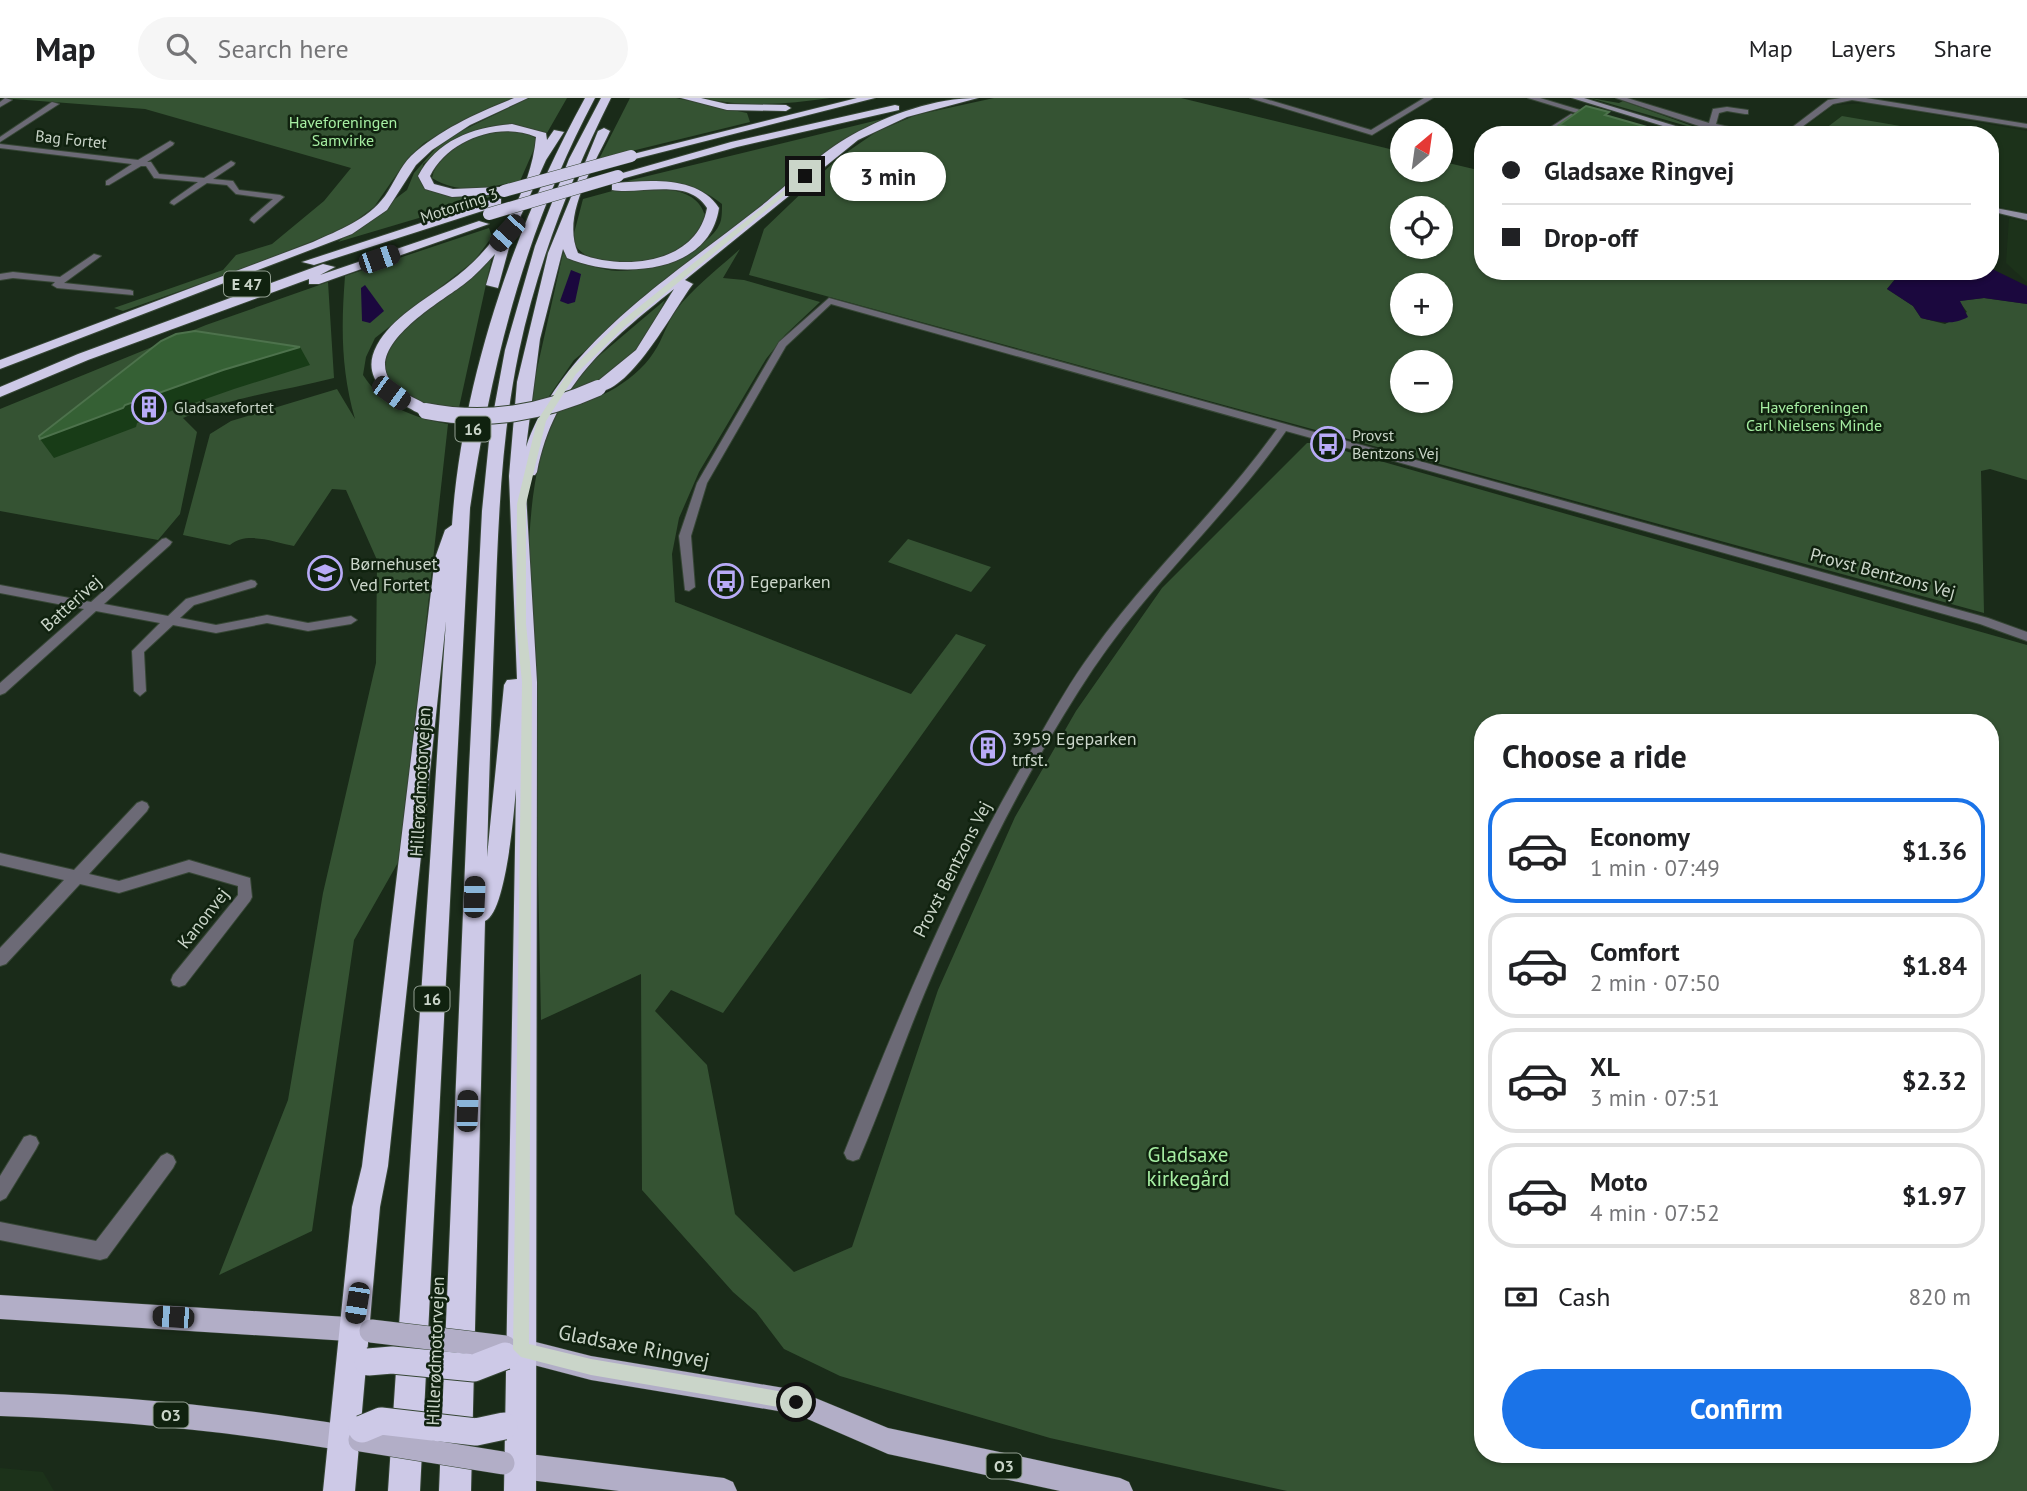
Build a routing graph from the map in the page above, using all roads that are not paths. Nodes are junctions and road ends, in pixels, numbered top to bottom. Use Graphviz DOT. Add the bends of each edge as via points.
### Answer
graph roads {
  1 [pos="523,98"];
  2 [pos="577,98"];
  3 [pos="590,98"];
  4 [pos="606,98"];
  5 [pos="620,98"];
  6 [pos="685,98"];
  7 [pos="853,98"];
  8 [pos="870,98"];
  9 [pos="900,98"];
  10 [pos="942,98"];
  11 [pos="973,98"];
  12 [pos="1254,98"];
  13 [pos="1429,98"];
  14 [pos="1532,98"];
  15 [pos="1576,98"];
  16 [pos="1620,98"];
  17 [pos="8,100"];
  18 [pos="55,104"];
  19 [pos="0,105"];
  20 [pos="1580,111"];
  21 [pos="1745,112"];
  22 [pos="1607,119"];
  23 [pos="1556,126"];
  24 [pos="1671,126"];
  25 [pos="1712,126"];
  26 [pos="1798,126"];
  27 [pos="2027,126"];
  28 [pos="0,140"];
  29 [pos="170,143"];
  30 [pos="0,146"];
  31 [pos="540,160"];
  32 [pos="139,163"];
  33 [pos="231,163"];
  34 [pos="625,165"];
  35 [pos="205,181"];
  36 [pos="110,183"];
  37 [pos="174,203"];
  38 [pos="771,205"];
  39 [pos="493,208"];
  40 [pos="1999,211"];
  41 [pos="568,217"];
  42 [pos="2027,217"];
  43 [pos="254,220"];
  44 [pos="419,225"];
  45 [pos="507,233"];
  46 [pos="97,256"];
  47 [pos="0,277"];
  48 [pos="62,280"];
  49 [pos="130,293"];
  50 [pos="192,293"];
  51 [pos="490,350"];
  52 [pos="0,365"];
  53 [pos="0,376"];
  54 [pos="0,392"];
  55 [pos="1283,428"];
  56 [pos="521,504"];
  57 [pos="462,508"];
  58 [pos="166,542"];
  59 [pos="251,584"];
  60 [pos="690,587"];
  61 [pos="0,589"];
  62 [pos="93,607"];
  63 [pos="351,620"];
  64 [pos="169,621"];
  65 [pos="521,624"];
  66 [pos="2027,637"];
  67 [pos="0,690"];
  68 [pos="140,691"];
  69 [pos="142,807"];
  70 [pos="0,859"];
  71 [pos="76,877"];
  72 [pos="473,948"];
  73 [pos="0,959"];
  74 [pos="179,980"];
  75 [pos="30,1143"];
  76 [pos="853,1153"];
  77 [pos="167,1162"];
  78 [pos="0,1192"];
  79 [pos="0,1231"];
  80 [pos="0,1307"];
  81 [pos="362,1330"];
  82 [pos="511,1351"];
  83 [pos="359,1367"];
  84 [pos="0,1404"];
  85 [pos="512,1420"];
  86 [pos="355,1436"];
  87 [pos="514,1474"];
  88 [pos="339,1491"];
  89 [pos="404,1491"];
  90 [pos="455,1491"];
  91 [pos="724,1491"];
  92 [pos="1120,1491"];
  1 -- 50 [label="highway" via="442,136 413,160 388,200 354,229"];
  2 -- 31 [label="highway"];
  3 -- 51 [label="highway, Hillerødmotorvejen / 16" via="532,215"];
  4 -- 72 [label="highway, Hillerødmotorvejen / 16" via="575,159 541,246 512,350 498,431 489,511"];
  5 -- 41 [label="highway"];
  6 -- 7 [label="highway" via="727,107 774,109"];
  8 -- 34 [label="highway"];
  9 -- 34 [label="highway, Motorring 3 / E 47"];
  10 -- 34 [label="highway, Motorring 3 / E 47"];
  11 -- 38 [label="highway" via="903,115 853,138"];
  12 -- 13 [label="street" via="1372,133"];
  14 -- 20 [label="street"];
  15 -- 24 [label="street"];
  16 -- 25 [label="street"];
  17 -- 19 [label="street"];
  18 -- 28 [label="street"];
  20 -- 22 [label="street"];
  20 -- 23 [label="street"];
  21 -- 25 [label="street" via="1716,111"];
  26 -- 27 [label="street" via="1831,102 1852,98"];
  29 -- 32 [label="street"];
  30 -- 32 [label="street, Bag Fortet"];
  31 -- 39 [label="highway" via="542,135 525,128 500,128 461,140 437,158 424,176 429,186"];
  31 -- 45 [label="highway"];
  32 -- 35 [label="street, Bag Fortet" via="148,164 157,176"];
  32 -- 36 [label="street"];
  33 -- 35 [label="street"];
  34 -- 39 [label="highway, Motorring 3 / E 47, bridge"];
  34 -- 39 [label="highway, bridge"];
  35 -- 37 [label="street"];
  35 -- 43 [label="street, Bag Fortet" via="230,183 236,192 280,197"];
  38 -- 45 [label="highway, bridge" via="685,285 642,351 598,388 552,406 506,416 456,417 404,402 381,380 377,359 382,346 400,324 476,267"];
  38 -- 56 [label="highway" via="621,325 573,372 542,421"];
  39 -- 41 [label="highway" via="647,184 691,191 714,213 699,237 680,252 659,261 618,267 572,255 567,243"];
  39 -- 44 [label="highway, Motorring 3 / E 47"];
  39 -- 54 [label="highway" via="83,357"];
  40 -- 42 [label="street"];
  41 -- 56 [label="highway" via="544,288 525,375 516,472"];
  44 -- 50 [label="highway"];
  44 -- 53 [label="highway, Motorring 3 / E 47"];
  45 -- 51 [label="highway" via="492,289"];
  46 -- 48 [label="street"];
  47 -- 48 [label="street"];
  48 -- 49 [label="street" via="57,285"];
  50 -- 52 [label="highway"];
  51 -- 57 [label="highway, Hillerødmotorvejen / 16"];
  55 -- 60 [label="street, Provst Bentzons Vej" via="829,301 782,344 702,483 685,536"];
  55 -- 66 [label="street, Provst Bentzons Vej" via="1971,617"];
  55 -- 76 [label="street, Provst Bentzons Vej" via="1253,472 1103,645 1037,751 976,858 930,956"];
  56 -- 65 [label="highway"];
  57 -- 81 [label="highway" via="444,558 375,1166 366,1207"];
  57 -- 89 [label="highway, Hillerødmotorvejen / 16"];
  58 -- 62 [label="street, Batterivej"];
  59 -- 64 [label="street" via="190,602"];
  61 -- 62 [label="street"];
  62 -- 64 [label="street"];
  62 -- 67 [label="street, Batterivej"];
  63 -- 64 [label="street" via="308,627 267,619 216,629"];
  64 -- 68 [label="street" via="138,652"];
  65 -- 72 [label="highway" via="500,850"];
  65 -- 82 [label="highway" via="527,682"];
  69 -- 71 [label="street"];
  70 -- 71 [label="street, Kanonvej"];
  71 -- 73 [label="street"];
  71 -- 74 [label="street, Kanonvej" via="119,887 189,866 245,882 245,897"];
  72 -- 90 [label="highway, Hillerødmotorvejen / 16"];
  75 -- 78 [label="street"];
  77 -- 79 [label="street" via="100,1251"];
  80 -- 81 [label="main road, Gladsaxe Ringvej / O3"];
  81 -- 82 [label="main road, Gladsaxe Ringvej / O3, bridge"];
  81 -- 83 [label="highway"];
  82 -- 83 [label="highway, bridge" via="474,1368 392,1360"];
  82 -- 85 [label="highway"];
  82 -- 92 [label="main road, Gladsaxe Ringvej / O3" via="796,1402 888,1441"];
  83 -- 86 [label="highway"];
  84 -- 86 [label="main road, O3" via="95,1407"];
  85 -- 86 [label="highway, bridge" via="476,1432 381,1420"];
  85 -- 87 [label="highway"];
  86 -- 87 [label="main road, O3, bridge"];
  86 -- 88 [label="highway"];
  87 -- 91 [label="main road, O3"];
}
